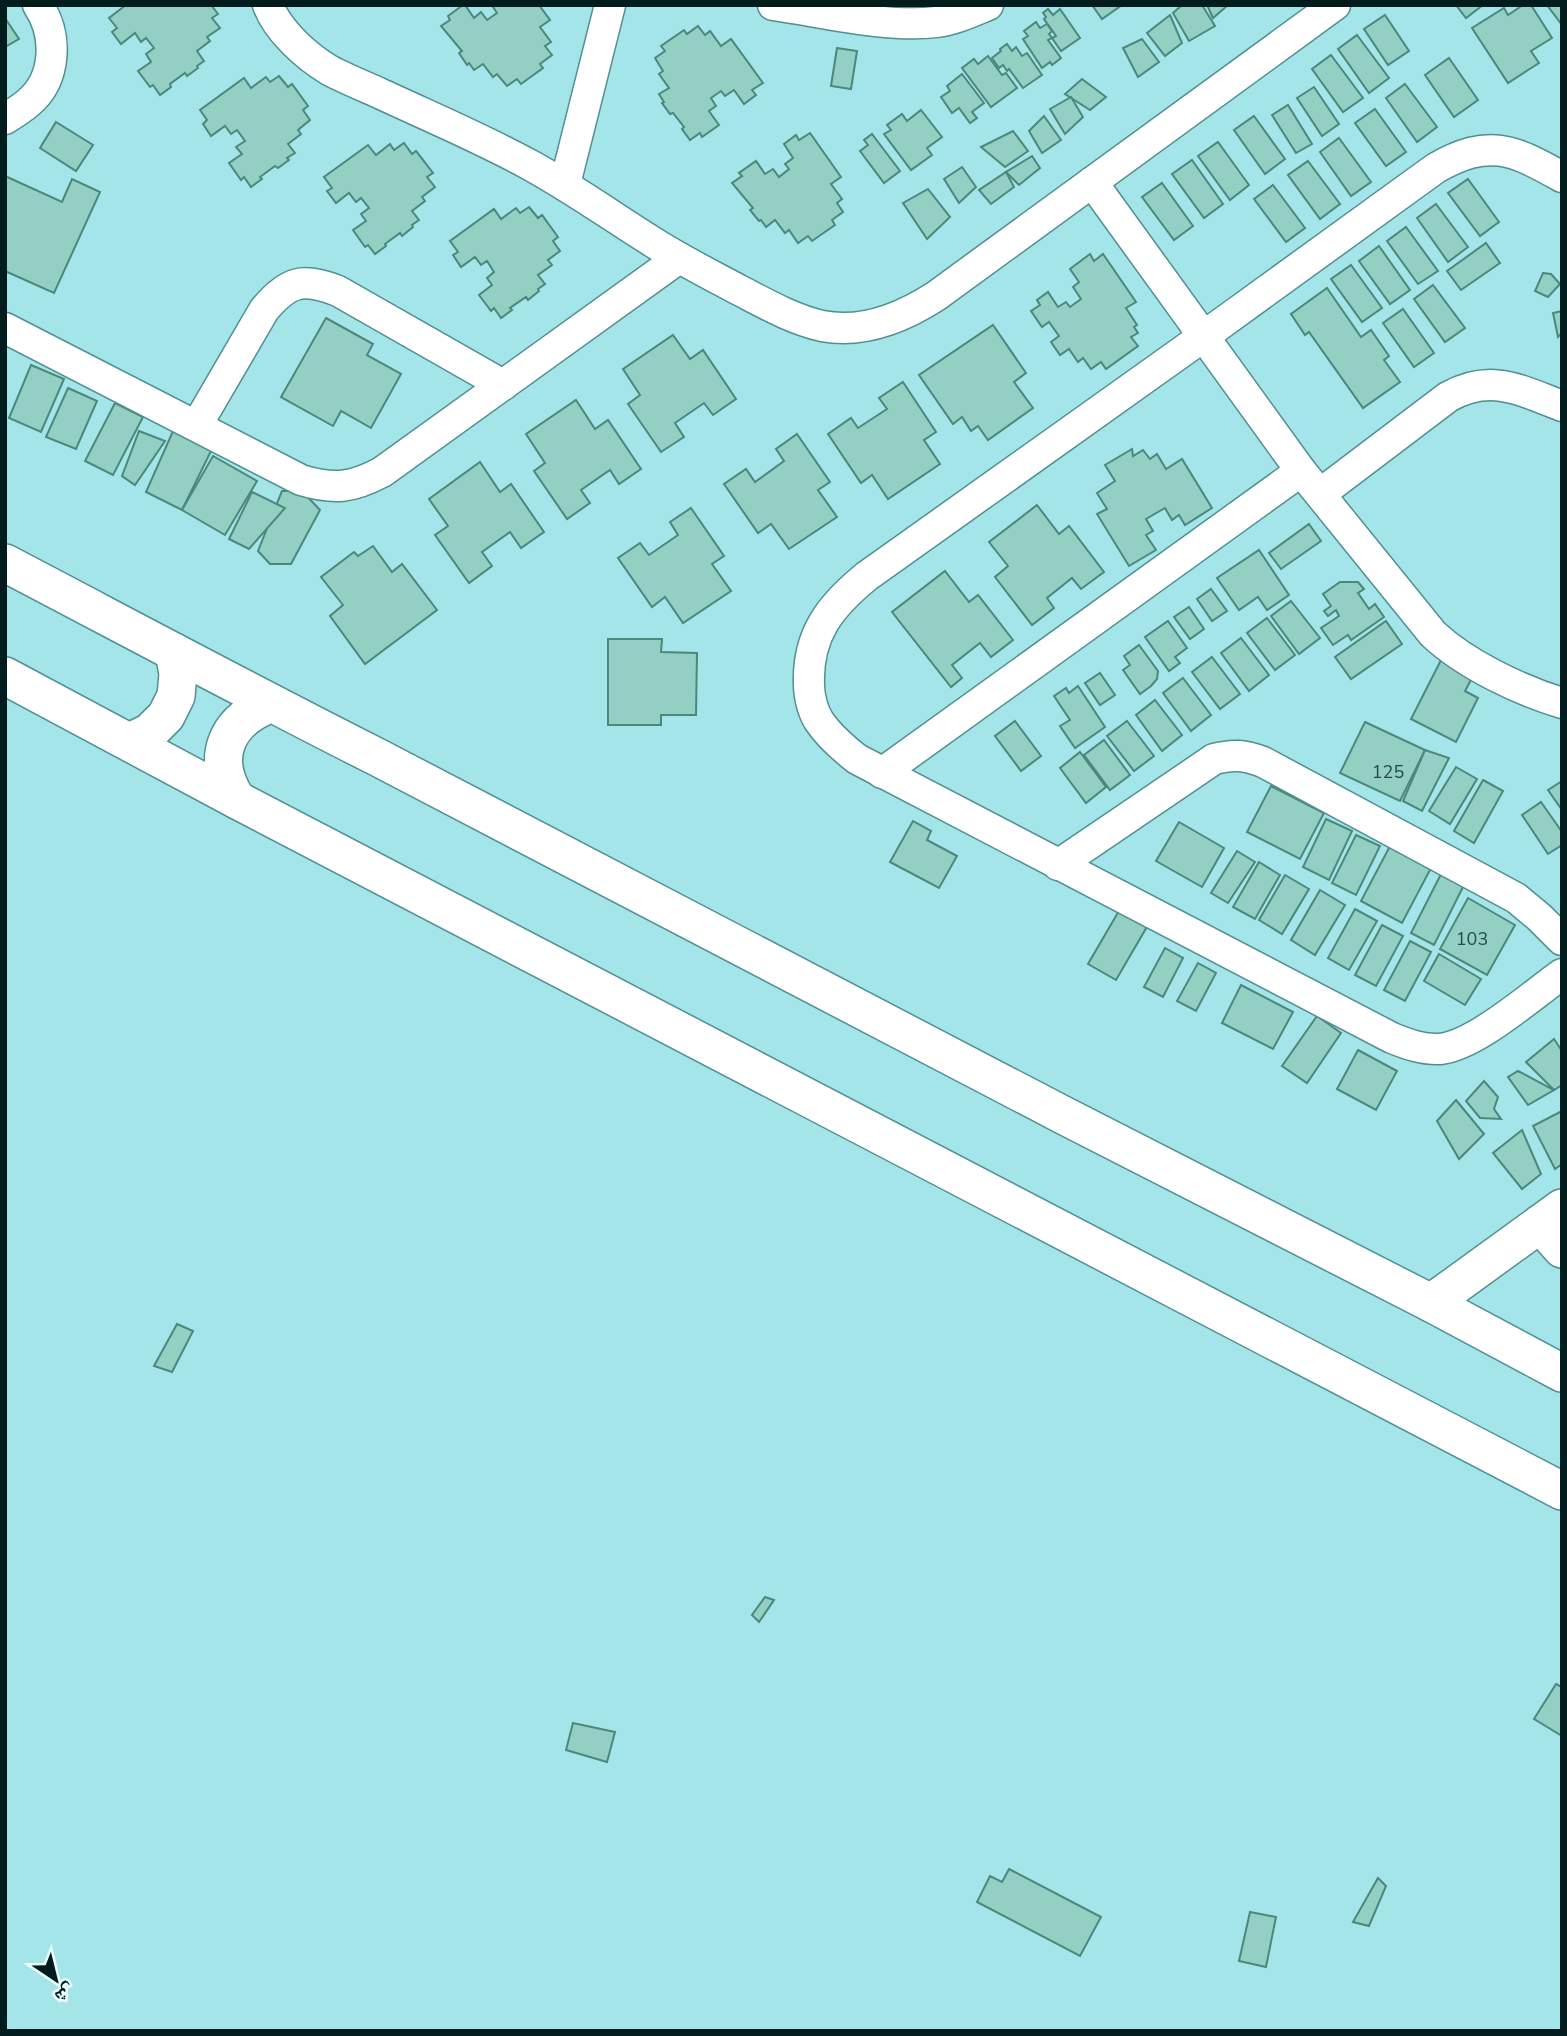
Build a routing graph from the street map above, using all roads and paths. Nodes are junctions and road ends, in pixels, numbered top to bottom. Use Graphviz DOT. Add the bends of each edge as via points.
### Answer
graph roads {
  1 [pos="38,5"];
  2 [pos="268,5"];
  3 [pos="610,5"];
  4 [pos="773,5"];
  5 [pos="988,5"];
  6 [pos="1335,5"];
  7 [pos="5,119"];
  8 [pos="1562,177"];
  9 [pos="1092,182"];
  10 [pos="565,184"];
  11 [pos="679,258"];
  12 [pos="5,328"];
  13 [pos="1203,336"];
  14 [pos="503,385"];
  15 [pos="1562,406"];
  16 [pos="197,425"];
  17 [pos="1301,471"];
  18 [pos="1320,494"];
  19 [pos="5,563"];
  20 [pos="174,652"];
  21 [pos="5,676"];
  22 [pos="270,704"];
  23 [pos="1562,704"];
  24 [pos="130,742"];
  25 [pos="882,773"];
  26 [pos="237,800"];
  27 [pos="1058,865"];
  28 [pos="1562,940"];
  29 [pos="1562,974"];
  30 [pos="1555,1227"];
  31 [pos="1431,1303"];
  32 [pos="1562,1373"];
  33 [pos="1562,1491"];
  1 -- 7 [label="street" via="52,37 51,61 44,83 30,102"];
  2 -- 10 [label="street" via="298,45 328,69"];
  3 -- 10 [label="street"];
  4 -- 5 [label="street" via="911,24 938,22"];
  6 -- 9 [label="street"];
  8 -- 13 [label="street" via="1508,151 1458,156"];
  9 -- 11 [label="street" via="936,296 883,323 825,326 796,319"];
  9 -- 13 [label="street"];
  10 -- 11 [label="street"];
  11 -- 14 [label="street"];
  12 -- 16 [label="street"];
  13 -- 17 [label="street"];
  13 -- 25 [label="street" via="867,576 827,615 814,640 808,667 809,694 817,719 857,760"];
  14 -- 16 [label="street" via="382,472 342,487 301,480"];
  14 -- 16 [label="street" via="338,291 318,283 297,284 278,294 264,310"];
  15 -- 18 [label="street" via="1503,384 1463,389"];
  17 -- 18 [label="street"];
  17 -- 25 [label="street"];
  18 -- 23 [label="street" via="1439,640 1481,668"];
  19 -- 20 [label="street"];
  20 -- 22 [label="street"];
  20 -- 24 [label="street" via="176,696 166,716 150,732"];
  21 -- 24 [label="street"];
  22 -- 26 [label="street" via="243,717 226,743 224,773"];
  22 -- 31 [label="street"];
  24 -- 26 [label="street"];
  25 -- 27 [label="street"];
  26 -- 33 [label="street"];
  27 -- 28 [label="street" via="1214,759 1230,754 1247,756 1516,898"];
  27 -- 29 [label="street" via="1415,1047 1439,1049 1461,1044"];
  30 -- 31 [label="street"];
  31 -- 32 [label="street"];
}
